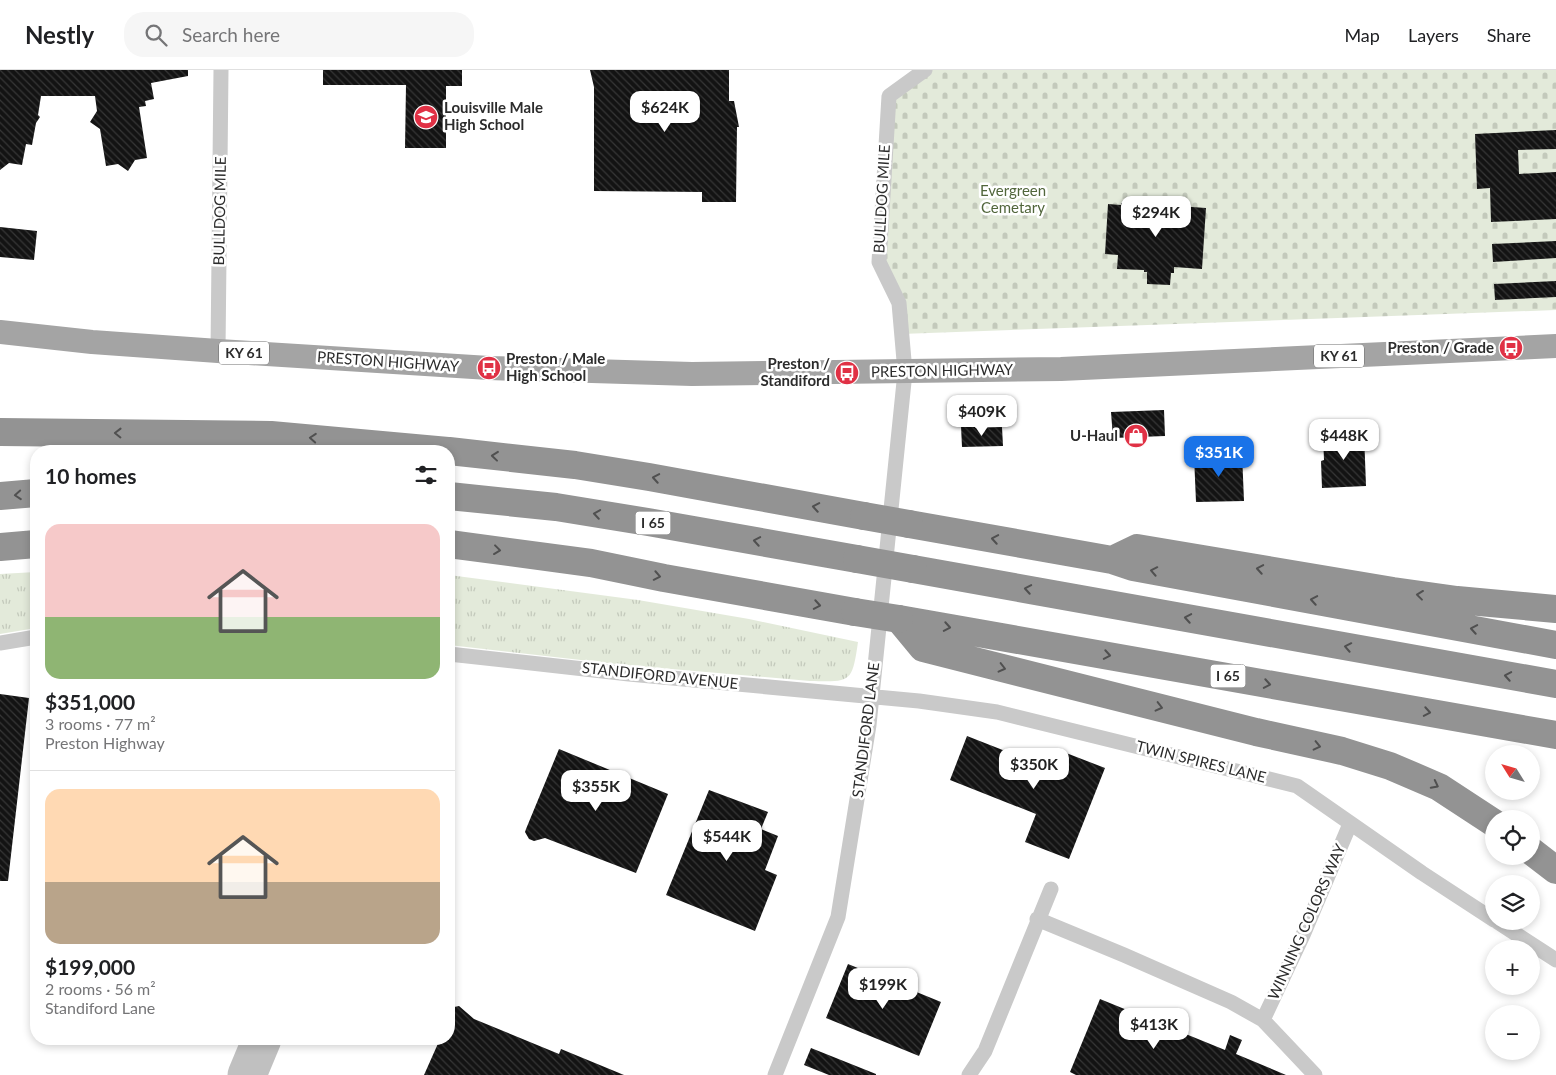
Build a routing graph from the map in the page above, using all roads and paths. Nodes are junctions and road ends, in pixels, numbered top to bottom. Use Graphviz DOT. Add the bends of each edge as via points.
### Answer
graph roads {
  1 [pos="222,70"];
  2 [pos="925,70"];
  3 [pos="0,332"];
  4 [pos="1556,346"];
  5 [pos="218,352"];
  6 [pos="905,372"];
  7 [pos="0,432"];
  8 [pos="382,445"];
  9 [pos="455,452"];
  10 [pos="30,494"];
  11 [pos="0,496"];
  12 [pos="455,497"];
  13 [pos="30,544"];
  14 [pos="455,545"];
  15 [pos="0,547"];
  16 [pos="1112,560"];
  17 [pos="1556,609"];
  18 [pos="899,619"];
  19 [pos="30,638"];
  20 [pos="0,642"];
  21 [pos="1556,645"];
  22 [pos="455,655"];
  23 [pos="1556,684"];
  24 [pos="871,696"];
  25 [pos="1556,735"];
  26 [pos="1485,817"];
  27 [pos="1350,824"];
  28 [pos="1051,889"];
  29 [pos="1485,914"];
  30 [pos="1038,919"];
  31 [pos="1509,930"];
  32 [pos="1556,960"];
  33 [pos="1263,1020"];
  34 [pos="775,1075"];
  35 [pos="969,1075"];
  36 [pos="1315,1075"];
  1 -- 5 [label="street, BULLDOG MILE"];
  2 -- 6 [label="street, BULLDOG MILE" via="889,96 879,262 899,303"];
  3 -- 5 [label="main road, PRESTON HIGHWAY / KY 61"];
  4 -- 6 [label="main road, PRESTON HIGHWAY / KY 61" via="1060,369"];
  5 -- 6 [label="main road, PRESTON HIGHWAY / KY 61" via="489,368 692,374"];
  6 -- 24 [label="street, STANDIFORD LANE"];
  8 -- 7 [label="highway, one-way" via="271,435"];
  16 -- 9 [label="highway, one-way, bridge" via="650,477"];
  10 -- 11 [label="highway, one-way"];
  23 -- 12 [label="highway, I 65, one-way, bridge" via="648,522 556,507"];
  13 -- 15 [label="highway"];
  14 -- 18 [label="highway, I 65, one-way, bridge" via="591,563"];
  17 -- 16 [label="highway, one-way" via="1393,591 1136,548"];
  21 -- 16 [label="highway, one-way" via="1133,567"];
  18 -- 25 [label="highway, I 65, one-way"];
  18 -- 26 [label="highway, one-way" via="923,648 1342,751 1390,766 1439,787"];
  19 -- 20 [label="street"];
  22 -- 24 [label="street, STANDIFORD AVENUE"];
  24 -- 27 [label="street, TWIN SPIRES LANE" via="997,712 1297,786"];
  24 -- 34 [label="street, STANDIFORD LANE" via="864,764 838,917"];
  27 -- 29 [label="street, TWIN SPIRES LANE"];
  27 -- 33 [label="street, WINNING COLORS WAY"];
  28 -- 30 [label="street"];
  30 -- 33 [label="street" via="1213,994"];
  30 -- 35 [label="street" via="985,1050"];
  31 -- 32 [label="street, TWIN SPIRES LANE"];
  33 -- 36 [label="street"];
}
